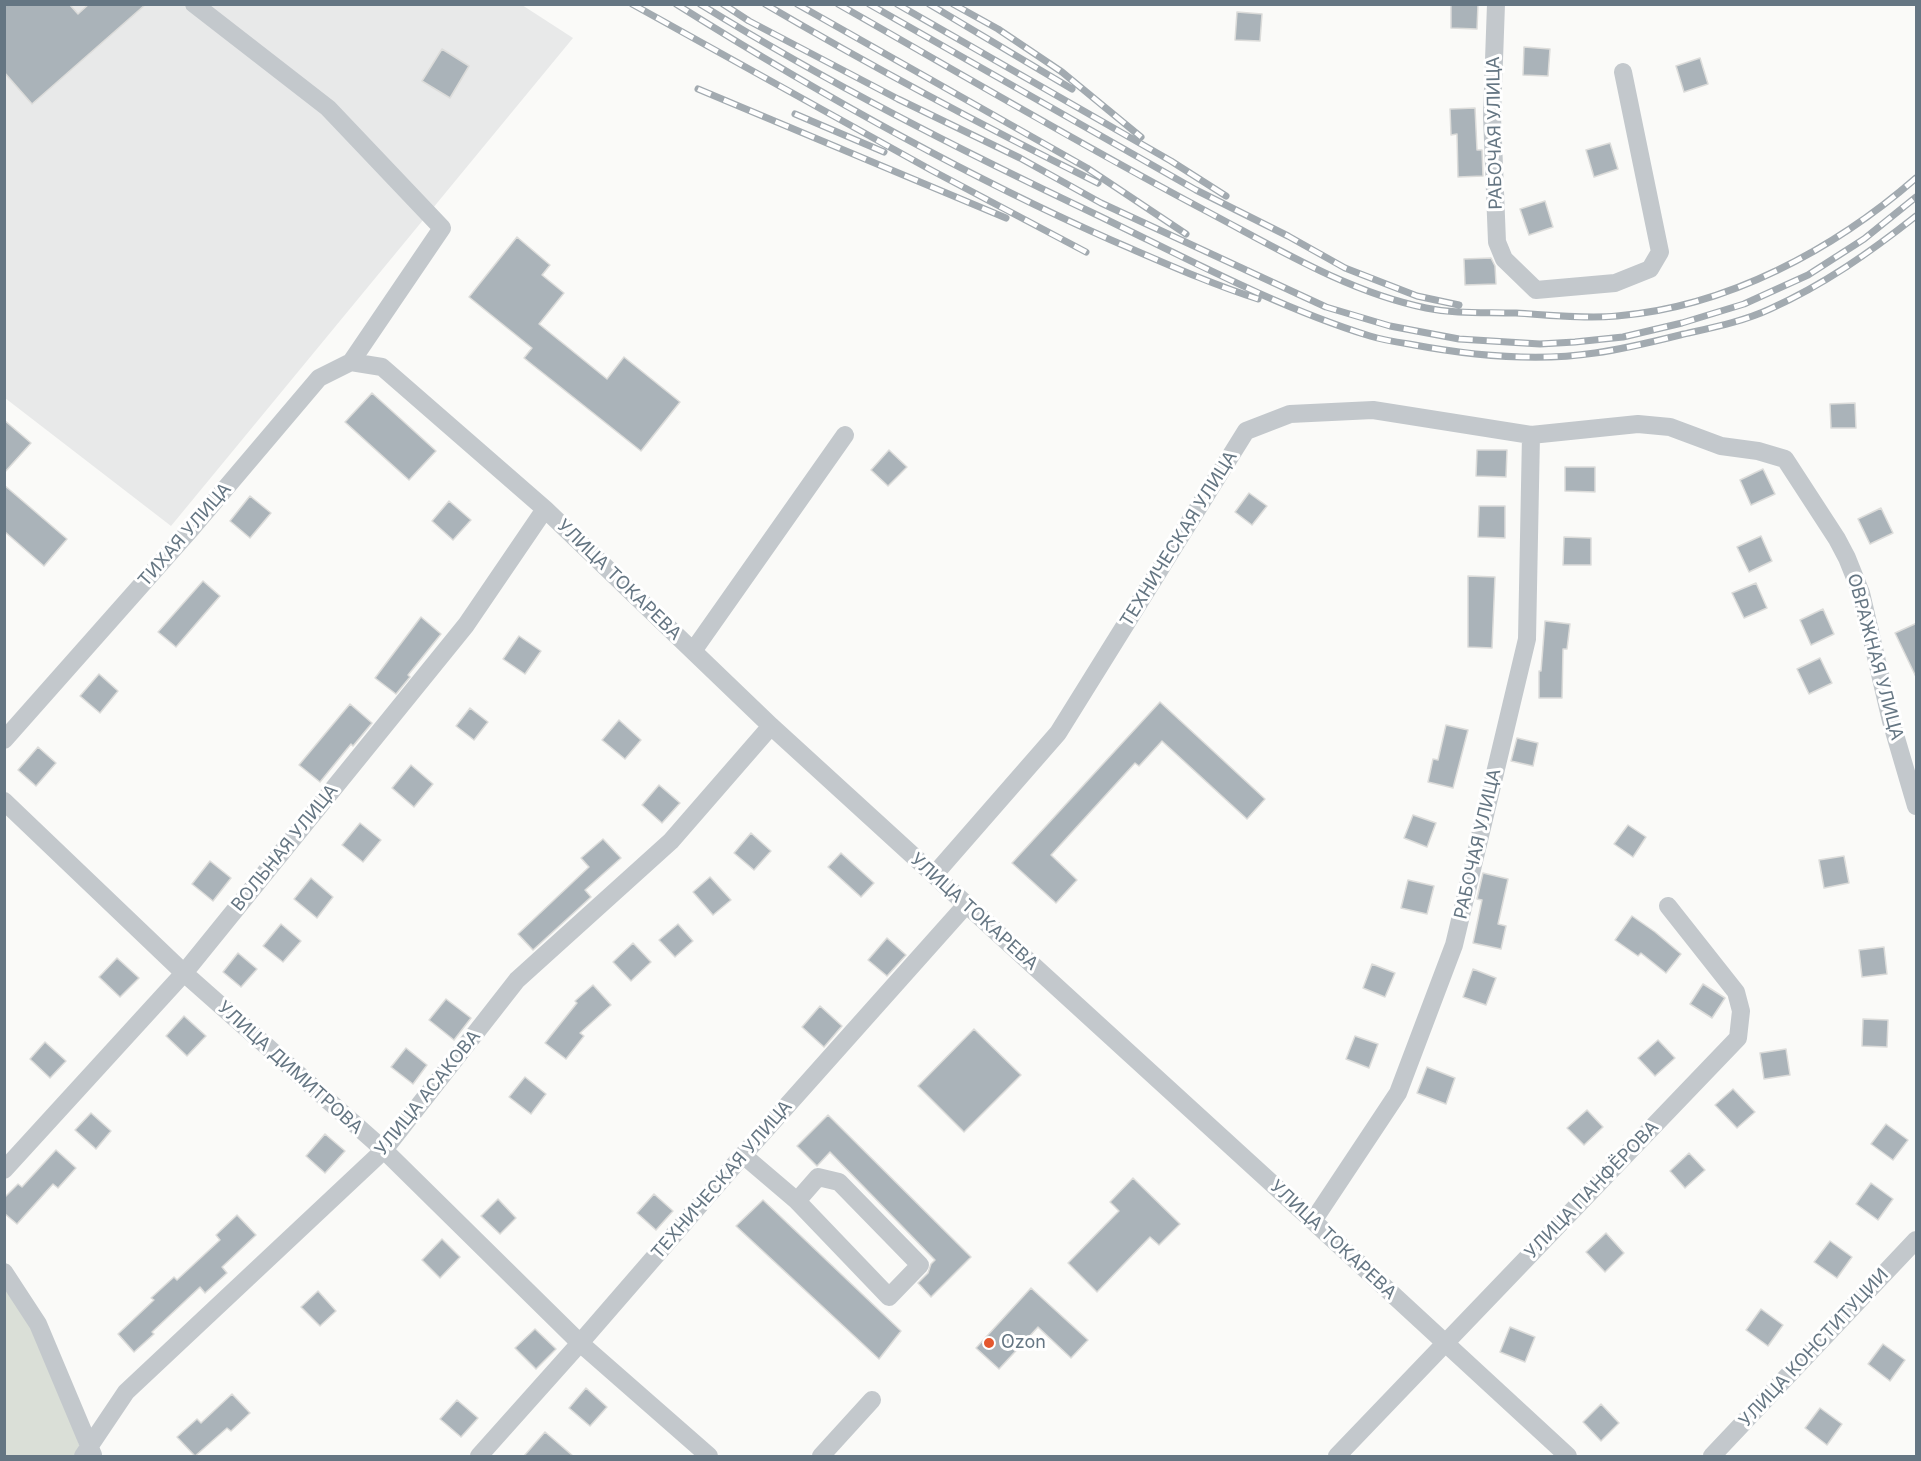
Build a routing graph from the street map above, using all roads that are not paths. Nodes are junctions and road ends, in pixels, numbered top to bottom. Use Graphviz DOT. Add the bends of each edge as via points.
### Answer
graph roads {
  1 [pos="194,4"];
  2 [pos="1496,4"];
  3 [pos="1623,72"];
  4 [pos="351,362"];
  5 [pos="845,435"];
  6 [pos="1532,435"];
  7 [pos="545,509"];
  8 [pos="693,651"];
  9 [pos="771,726"];
  10 [pos="4,740"];
  11 [pos="4,801"];
  12 [pos="1917,806"];
  13 [pos="934,876"];
  14 [pos="966,905"];
  15 [pos="1668,906"];
  16 [pos="184,973"];
  17 [pos="384,1150"];
  18 [pos="743,1155"];
  19 [pos="4,1170"];
  20 [pos="797,1201"];
  21 [pos="1313,1221"];
  22 [pos="1917,1240"];
  23 [pos="4,1272"];
  24 [pos="580,1343"];
  25 [pos="1445,1343"];
  26 [pos="872,1400"];
  27 [pos="89,1453"];
  28 [pos="479,1456"];
  29 [pos="709,1456"];
  30 [pos="821,1456"];
  31 [pos="1337,1456"];
  32 [pos="1568,1456"];
  33 [pos="1712,1456"];
  1 -- 4 [label="street" via="328,108 442,228"];
  2 -- 3 [label="street, РАБОЧАЯ УЛИЦА" via="1492,116 1497,242 1504,259 1536,290 1615,283 1650,269 1660,252"];
  4 -- 7 [label="street, УЛИЦА ТОКАРЕВА" via="382,367"];
  4 -- 10 [label="street, ТИХАЯ УЛИЦА" via="319,378"];
  5 -- 8 [label="street"];
  6 -- 12 [label="street, ОВРАЖНАЯ УЛИЦА" via="1638,424 1670,427 1721,446 1785,459 1837,539 1861,593 1891,721"];
  6 -- 13 [label="street, ТЕХНИЧЕСКАЯ УЛИЦА" via="1373,410 1290,414 1246,431 1058,733"];
  6 -- 21 [label="street, РАБОЧАЯ УЛИЦА" via="1527,639 1454,945 1398,1093"];
  7 -- 8 [label="street, УЛИЦА ТОКАРЕВА"];
  7 -- 16 [label="street, ВОЛЬНАЯ УЛИЦА" via="466,625"];
  8 -- 9 [label="street, УЛИЦА ТОКАРЕВА"];
  9 -- 13 [label="street, УЛИЦА ТОКАРЕВА"];
  9 -- 17 [label="street, УЛИЦА АСАКОВА" via="671,841 517,980"];
  11 -- 16 [label="street, УЛИЦА ДИМИТРОВА"];
  13 -- 14 [label="street, УЛИЦА ТОКАРЕВА"];
  14 -- 18 [label="street, ТЕХНИЧЕСКАЯ УЛИЦА"];
  14 -- 21 [label="street, УЛИЦА ТОКАРЕВА"];
  15 -- 25 [label="street, УЛИЦА ПАНФЁРОВА" via="1736,992 1741,1011 1738,1038"];
  16 -- 17 [label="street, УЛИЦА ДИМИТРОВА"];
  16 -- 19 [label="street, ВОЛЬНАЯ УЛИЦА"];
  17 -- 24 [label="street, УЛИЦА ДИМИТРОВА"];
  17 -- 27 [label="street, УЛИЦА АСАКОВА" via="126,1392"];
  18 -- 20 [label="street"];
  18 -- 24 [label="street, ТЕХНИЧЕСКАЯ УЛИЦА"];
  20 -- 20 [label="street" via="889,1297 920,1265 839,1182 818,1178"];
  21 -- 25 [label="street, УЛИЦА ТОКАРЕВА"];
  22 -- 33 [label="street, УЛИЦА КОНСТИТУЦИИ"];
  23 -- 27 [label="street" via="38,1324"];
  24 -- 28 [label="street, ТЕХНИЧЕСКАЯ УЛИЦА"];
  24 -- 29 [label="street, УЛИЦА ДИМИТРОВА"];
  25 -- 31 [label="street, УЛИЦА ПАНФЁРОВА"];
  25 -- 32 [label="street, УЛИЦА ТОКАРЕВА"];
  26 -- 30 [label="street"];
}
